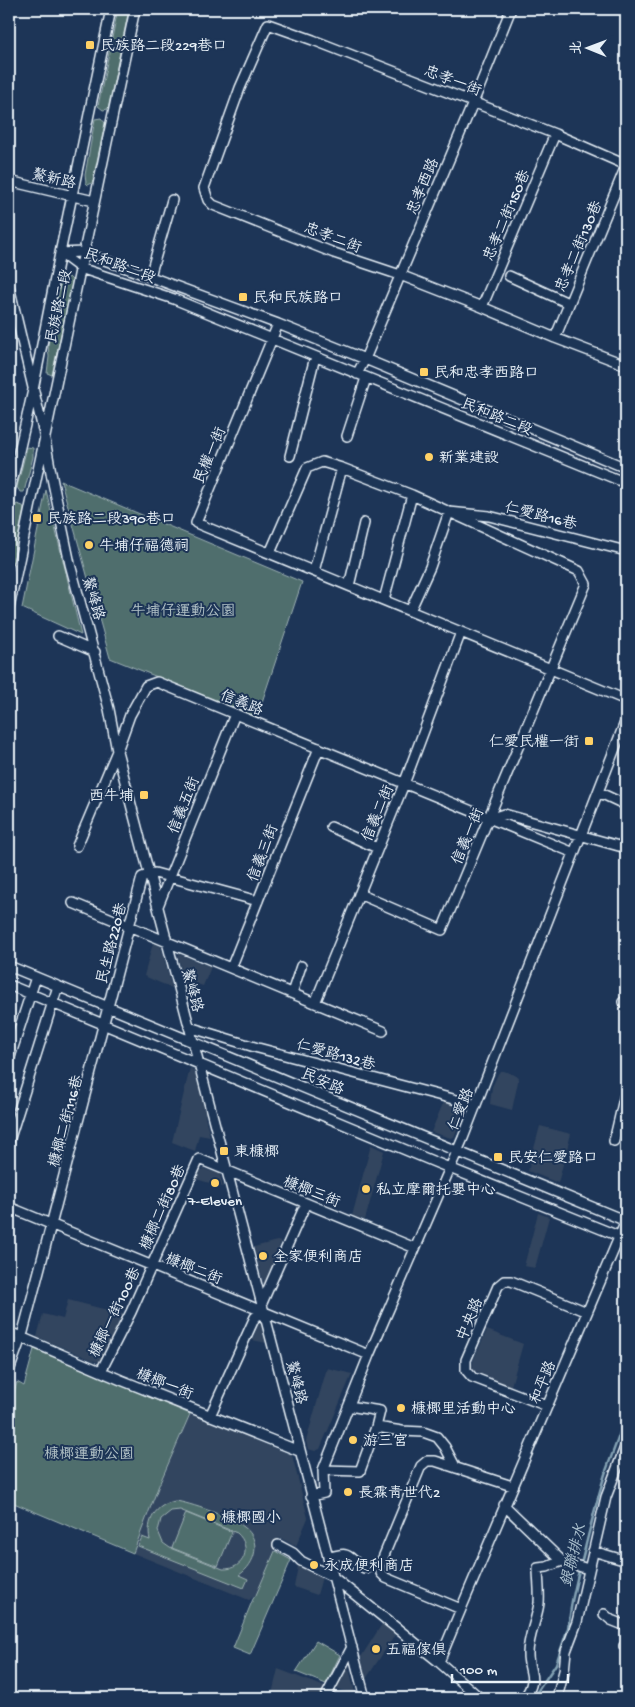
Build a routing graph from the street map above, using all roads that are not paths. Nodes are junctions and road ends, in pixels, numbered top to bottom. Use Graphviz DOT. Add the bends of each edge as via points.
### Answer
graph roads {
  1 [pos="111,9"];
  2 [pos="135,9"];
  3 [pos="511,9"];
  4 [pos="268,24"];
  5 [pos="473,103"];
  6 [pos="555,134"];
  7 [pos="626,166"];
  8 [pos="9,181"];
  9 [pos="72,196"];
  10 [pos="172,200"];
  11 [pos="94,201"];
  12 [pos="83,252"];
  13 [pos="60,253"];
  14 [pos="80,268"];
  15 [pos="400,275"];
  16 [pos="150,276"];
  17 [pos="509,276"];
  18 [pos="9,286"];
  19 [pos="568,303"];
  20 [pos="482,307"];
  21 [pos="278,324"];
  22 [pos="555,338"];
  23 [pos="272,340"];
  24 [pos="315,357"];
  25 [pos="365,359"];
  26 [pos="626,365"];
  27 [pos="357,374"];
  28 [pos="366,378"];
  29 [pos="33,390"];
  30 [pos="44,434"];
  31 [pos="347,436"];
  32 [pos="290,456"];
  33 [pos="342,468"];
  34 [pos="626,468"];
  35 [pos="626,483"];
  36 [pos="9,495"];
  37 [pos="412,495"];
  38 [pos="448,512"];
  39 [pos="364,523"];
  40 [pos="626,552"];
  41 [pos="270,554"];
  42 [pos="314,572"];
  43 [pos="349,586"];
  44 [pos="384,600"];
  45 [pos="9,608"];
  46 [pos="410,611"];
  47 [pos="461,632"];
  48 [pos="58,636"];
  49 [pos="95,652"];
  50 [pos="552,670"];
  51 [pos="626,700"];
  52 [pos="235,714"];
  53 [pos="626,720"];
  54 [pos="319,748"];
  55 [pos="117,751"];
  56 [pos="404,784"];
  57 [pos="598,792"];
  58 [pos="626,805"];
  59 [pos="489,819"];
  60 [pos="331,827"];
  61 [pos="580,837"];
  62 [pos="77,846"];
  63 [pos="377,848"];
  64 [pos="626,848"];
  65 [pos="574,853"];
  66 [pos="149,875"];
  67 [pos="169,877"];
  68 [pos="359,894"];
  69 [pos="258,901"];
  70 [pos="73,903"];
  71 [pos="158,907"];
  72 [pos="129,926"];
  73 [pos="166,942"];
  74 [pos="9,966"];
  75 [pos="301,966"];
  76 [pos="231,968"];
  77 [pos="36,977"];
  78 [pos="9,985"];
  79 [pos="58,986"];
  80 [pos="30,994"];
  81 [pos="292,994"];
  82 [pos="52,1003"];
  83 [pos="315,1003"];
  84 [pos="109,1007"];
  85 [pos="104,1024"];
  86 [pos="189,1027"];
  87 [pos="383,1032"];
  88 [pos="192,1042"];
  89 [pos="9,1060"];
  90 [pos="198,1064"];
  91 [pos="626,1090"];
  92 [pos="476,1105"];
  93 [pos="9,1141"];
  94 [pos="614,1142"];
  95 [pos="457,1152"];
  96 [pos="199,1159"];
  97 [pos="450,1168"];
  98 [pos="227,1171"];
  99 [pos="306,1203"];
  100 [pos="9,1207"];
  101 [pos="626,1221"];
  102 [pos="52,1225"];
  103 [pos="623,1238"];
  104 [pos="414,1248"];
  105 [pos="152,1266"];
  106 [pos="263,1308"];
  107 [pos="587,1312"];
  108 [pos="9,1332"];
  109 [pos="22,1338"];
  110 [pos="369,1355"];
  111 [pos="9,1371"];
  112 [pos="101,1371"];
  113 [pos="348,1406"];
  114 [pos="546,1406"];
  115 [pos="210,1416"];
  116 [pos="376,1427"];
  117 [pos="626,1445"];
  118 [pos="299,1451"];
  119 [pos="456,1468"];
  120 [pos="323,1470"];
  121 [pos="512,1486"];
  122 [pos="311,1496"];
  123 [pos="504,1505"];
  124 [pos="278,1545"];
  125 [pos="594,1551"];
  126 [pos="328,1558"];
  127 [pos="620,1559"];
  128 [pos="566,1563"];
  129 [pos="380,1565"];
  130 [pos="588,1569"];
  131 [pos="334,1577"];
  132 [pos="461,1609"];
  133 [pos="604,1614"];
  134 [pos="626,1626"];
  135 [pos="352,1647"];
  136 [pos="439,1662"];
  137 [pos="363,1696"];
  138 [pos="326,1698"];
  139 [pos="480,1698"];
  140 [pos="524,1698"];
  141 [pos="557,1698"];
  1 -- 9 [label="street, 民族路二段"];
  2 -- 11 [label="street, 民族路二段"];
  3 -- 5 [label="street, 忠孝西路"];
  4 -- 5 [label="street, 忠孝一街"];
  4 -- 15 [label="street, 忠孝二街" via="240,88 204,194 213,204 334,253"];
  5 -- 6 [label="street, 忠孝一街"];
  5 -- 15 [label="street, 忠孝西路"];
  6 -- 7 [label="street, 忠孝一街"];
  6 -- 20 [label="street, 忠孝二街150巷"];
  7 -- 19 [label="street, 忠孝二街130巷"];
  8 -- 9 [label="street, 鰲新路"];
  9 -- 11 [label="street, 鰲新路"];
  9 -- 13 [label="street, 民族路二段"];
  10 -- 16 [label="street"];
  11 -- 12 [label="street, 民族路二段"];
  12 -- 13 [label="street, 民和路二段"];
  12 -- 14 [label="street, 民族路二段"];
  12 -- 16 [label="street, 民和路二段"];
  13 -- 14 [label="street, 民和路二段"];
  13 -- 29 [label="street, 民族路二段"];
  14 -- 23 [label="street, 民和路二段" via="174,299"];
  14 -- 30 [label="street, 民族路二段"];
  15 -- 20 [label="street, 忠孝二街"];
  15 -- 25 [label="street, 忠孝西路"];
  16 -- 21 [label="street, 民和路二段"];
  17 -- 19 [label="street"];
  18 -- 29 [label="street, 鰲峰路"];
  19 -- 22 [label="street, 忠孝二街130巷"];
  20 -- 22 [label="street, 忠孝二街"];
  21 -- 23 [label="street, 民權一街"];
  21 -- 25 [label="street, 民和路二段"];
  22 -- 26 [label="street, 忠孝二街"];
  23 -- 24 [label="street, 民和路二段"];
  23 -- 41 [label="street, 民權一街" via="196,523"];
  24 -- 27 [label="street, 民和路二段"];
  24 -- 32 [label="street"];
  25 -- 27 [label="street, 忠孝西路"];
  25 -- 34 [label="street, 民和路二段"];
  27 -- 28 [label="street, 民和路二段"];
  28 -- 31 [label="street"];
  28 -- 35 [label="street, 民和路二段"];
  29 -- 30 [label="street, 鰲峰路"];
  29 -- 36 [label="street, 民族路二段"];
  30 -- 45 [label="street, 民族路二段"];
  30 -- 49 [label="street, 鰲峰路" via="70,564"];
  33 -- 37 [label="street"];
  33 -- 41 [label="street" via="322,462 307,468"];
  33 -- 42 [label="street"];
  37 -- 38 [label="street"];
  37 -- 44 [label="street"];
  38 -- 40 [label="street, 仁愛路16巷" via="489,516"];
  38 -- 46 [label="street" via="430,567"];
  38 -- 50 [label="street, 信義一街" via="579,571 586,584"];
  39 -- 43 [label="street"];
  41 -- 42 [label="street, 民權一街"];
  42 -- 43 [label="street, 民權一街"];
  43 -- 44 [label="street, 民權一街"];
  44 -- 46 [label="street, 民權一街"];
  46 -- 47 [label="street, 民權一街"];
  47 -- 50 [label="street, 民權一街"];
  47 -- 56 [label="street, 信義二街"];
  48 -- 49 [label="street"];
  49 -- 55 [label="street, 鰲峰路"];
  50 -- 51 [label="street, 民權一街"];
  50 -- 59 [label="street, 信義一街"];
  52 -- 54 [label="street, 信義路"];
  52 -- 55 [label="street, 信義路" via="157,682 146,686 130,715"];
  52 -- 67 [label="street, 信義五街"];
  53 -- 57 [label="street, 仁愛路"];
  54 -- 56 [label="street, 信義路"];
  54 -- 69 [label="street, 信義三街"];
  55 -- 62 [label="street, 信義路"];
  55 -- 66 [label="street, 鰲峰路"];
  56 -- 59 [label="street, 信義路"];
  56 -- 63 [label="street, 信義二街"];
  57 -- 58 [label="street"];
  57 -- 61 [label="street, 仁愛路"];
  59 -- 61 [label="street, 信義路" via="504,814"];
  59 -- 65 [label="street, 信義路"];
  59 -- 68 [label="street, 信義一街" via="442,930"];
  60 -- 63 [label="street"];
  61 -- 64 [label="street, 信義路"];
  61 -- 65 [label="street, 仁愛路"];
  63 -- 68 [label="street, 信義二街"];
  65 -- 92 [label="street, 仁愛路"];
  66 -- 67 [label="street" via="155,873"];
  66 -- 71 [label="street, 鰲峰路"];
  66 -- 72 [label="street, 民生路220巷" via="142,877"];
  67 -- 69 [label="street"];
  67 -- 71 [label="street, 信義五街"];
  68 -- 83 [label="street, 信義二街"];
  69 -- 76 [label="street, 信義三街"];
  70 -- 72 [label="street"];
  71 -- 73 [label="street, 鰲峰路"];
  72 -- 73 [label="street"];
  72 -- 84 [label="street, 民生路220巷"];
  73 -- 76 [label="street"];
  73 -- 86 [label="street, 鰲峰路"];
  74 -- 77 [label="street, 民安路"];
  75 -- 81 [label="street"];
  76 -- 81 [label="street"];
  77 -- 79 [label="street, 民安路"];
  77 -- 80 [label="street"];
  78 -- 80 [label="street"];
  79 -- 82 [label="street"];
  79 -- 84 [label="street, 民安路"];
  80 -- 82 [label="street"];
  80 -- 89 [label="street"];
  81 -- 83 [label="street"];
  82 -- 85 [label="street"];
  82 -- 93 [label="street"];
  83 -- 87 [label="street"];
  84 -- 85 [label="street, 民生路220巷"];
  84 -- 88 [label="street, 民安路"];
  85 -- 90 [label="street"];
  85 -- 102 [label="street, 槺榔二街116巷"];
  86 -- 88 [label="street, 鰲峰路"];
  86 -- 92 [label="street, 仁愛路132巷"];
  88 -- 90 [label="street, 鰲峰路"];
  88 -- 95 [label="street, 民安路"];
  90 -- 97 [label="street"];
  90 -- 98 [label="street, 鰲峰路"];
  91 -- 94 [label="street"];
  92 -- 95 [label="street, 仁愛路"];
  95 -- 97 [label="street, 仁愛路"];
  95 -- 101 [label="street, 民安路"];
  96 -- 98 [label="street, 槺榔三街"];
  96 -- 105 [label="street, 槺榔二街80巷"];
  97 -- 103 [label="street"];
  97 -- 104 [label="street, 仁愛路"];
  98 -- 99 [label="street, 槺榔三街"];
  98 -- 106 [label="street, 鰲峰路"];
  99 -- 104 [label="street, 槺榔三街"];
  99 -- 106 [label="street"];
  100 -- 102 [label="street, 槺榔二街"];
  101 -- 103 [label="street, 和平路"];
  102 -- 105 [label="street, 槺榔二街"];
  102 -- 109 [label="street, 槺榔二街116巷"];
  103 -- 107 [label="street, 和平路"];
  104 -- 110 [label="street, 仁愛路"];
  105 -- 106 [label="street, 槺榔二街"];
  105 -- 112 [label="street, 槺榔一街100巷"];
  106 -- 110 [label="street, 槺榔二街"];
  106 -- 115 [label="street" via="255,1317"];
  106 -- 118 [label="street, 鰲峰路"];
  107 -- 114 [label="street, 和平路"];
  107 -- 114 [label="street, 中央路" via="510,1281 498,1286 466,1360 466,1370 472,1377"];
  108 -- 109 [label="street, 槺榔一街"];
  109 -- 111 [label="street"];
  109 -- 112 [label="street, 槺榔一街"];
  110 -- 113 [label="street, 仁愛路"];
  112 -- 115 [label="street, 槺榔一街"];
  113 -- 116 [label="street" via="380,1411"];
  113 -- 120 [label="street, 仁愛路"];
  114 -- 121 [label="street, 和平路"];
  115 -- 118 [label="street, 槺榔一街"];
  116 -- 119 [label="street" via="423,1432 437,1437"];
  116 -- 120 [label="street" via="360,1472"];
  117 -- 125 [label="street" via="606,1497"];
  118 -- 122 [label="street, 鰲峰路"];
  119 -- 121 [label="street"];
  119 -- 129 [label="street" via="435,1461 427,1461 421,1466"];
  120 -- 122 [label="street, 仁愛路" via="324,1493"];
  121 -- 123 [label="street, 和平路"];
  122 -- 126 [label="street, 鰲峰路"];
  123 -- 128 [label="street"];
  123 -- 132 [label="street, 和平路"];
  124 -- 131 [label="street"];
  125 -- 127 [label="street"];
  125 -- 130 [label="street"];
  126 -- 129 [label="street" via="346,1554 364,1568"];
  126 -- 131 [label="street, 鰲峰路"];
  128 -- 130 [label="street"];
  128 -- 140 [label="street" via="538,1568 539,1602 528,1655 533,1678 531,1690"];
  129 -- 132 [label="street" via="386,1578"];
  130 -- 141 [label="street"];
  131 -- 135 [label="street, 鰲峰路"];
  131 -- 136 [label="street"];
  132 -- 136 [label="street, 和平路"];
  133 -- 134 [label="street"];
  135 -- 137 [label="street, 鰲峰路"];
  135 -- 138 [label="street"];
  136 -- 139 [label="street"];
}
